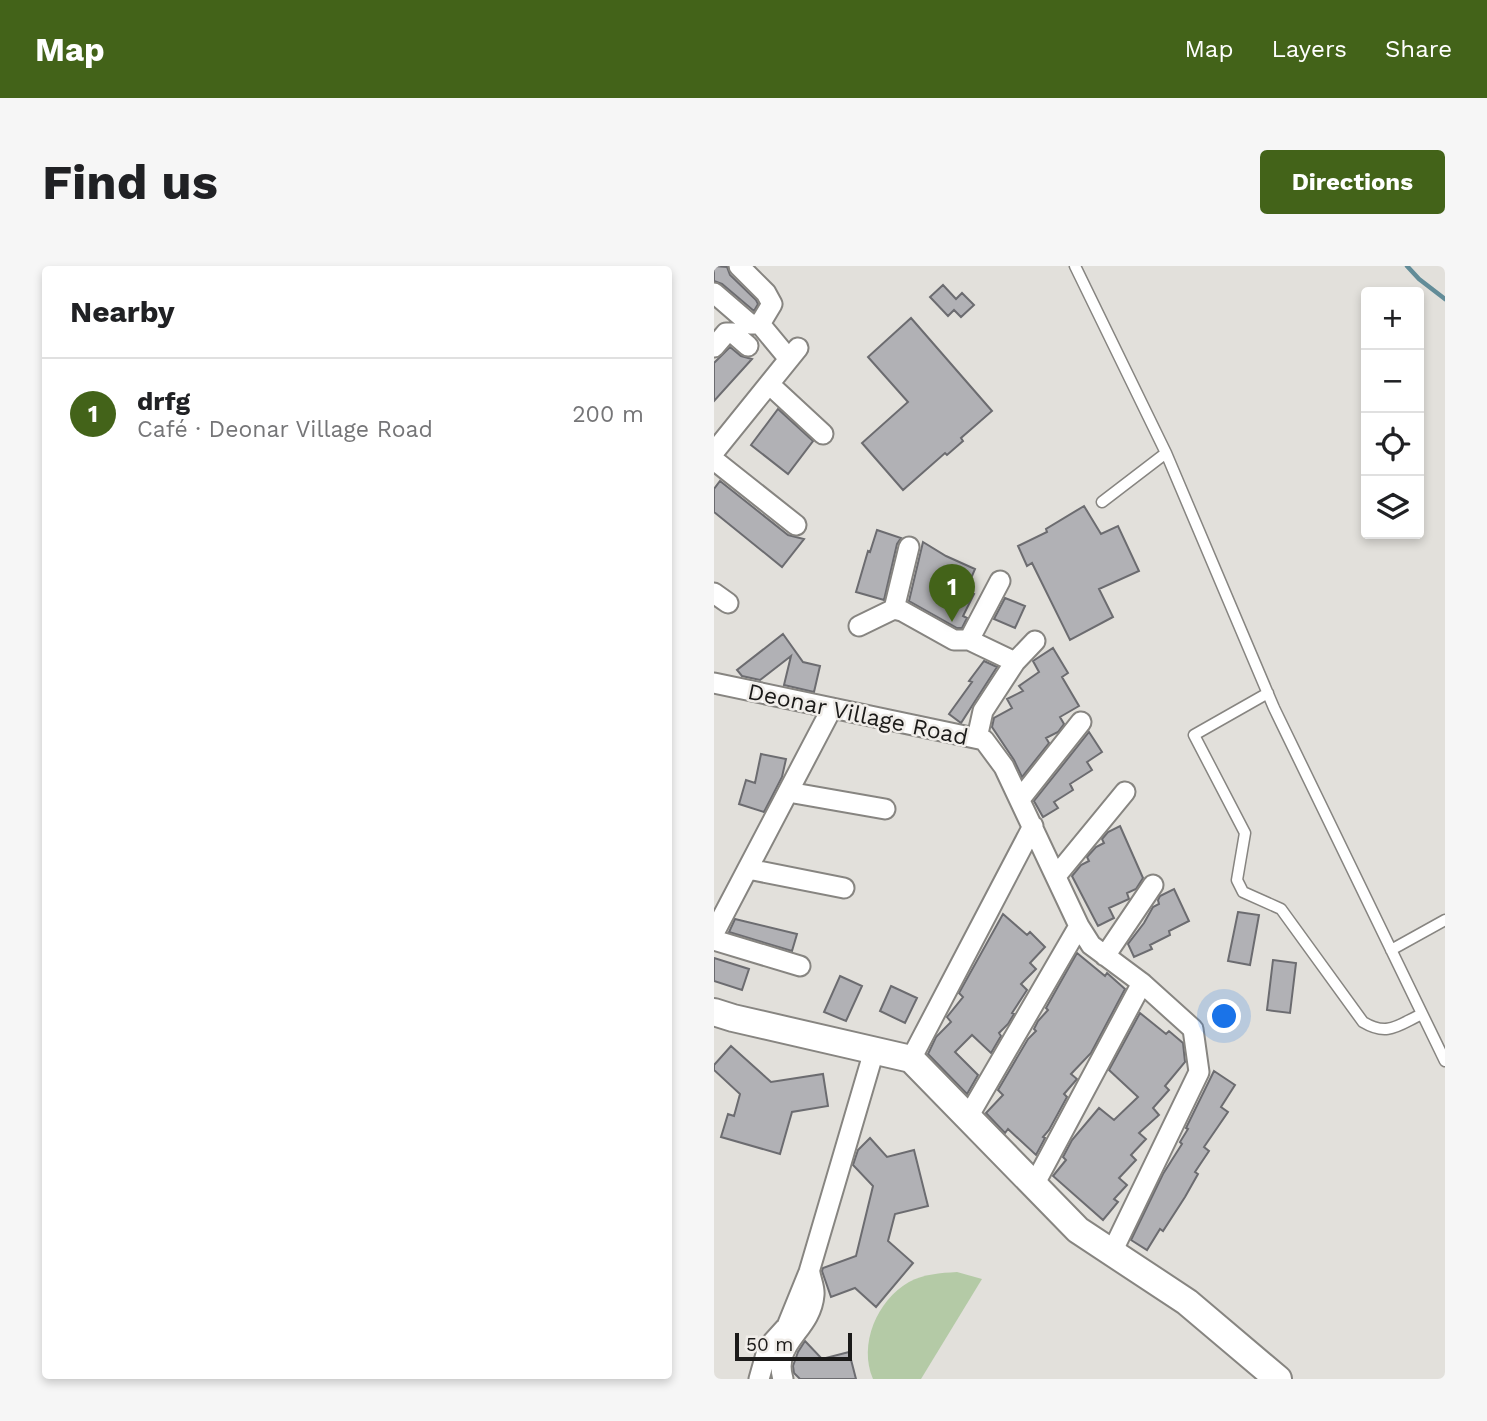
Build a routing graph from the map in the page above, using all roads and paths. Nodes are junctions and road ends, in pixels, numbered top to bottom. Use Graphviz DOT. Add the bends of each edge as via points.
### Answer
graph roads {
  1 [pos="739,266"];
  2 [pos="1075,266"];
  3 [pos="714,293"];
  4 [pos="760,324"];
  5 [pos="748,346"];
  6 [pos="714,347"];
  7 [pos="769,384"];
  8 [pos="824,434"];
  9 [pos="714,452"];
  10 [pos="1166,453"];
  11 [pos="714,460"];
  12 [pos="1102,502"];
  13 [pos="796,525"];
  14 [pos="909,547"];
  15 [pos="1000,581"];
  16 [pos="894,609"];
  17 [pos="859,626"];
  18 [pos="969,640"];
  19 [pos="1035,641"];
  20 [pos="1015,662"];
  21 [pos="714,683"];
  22 [pos="1268,692"];
  23 [pos="832,708"];
  24 [pos="1081,722"];
  25 [pos="977,738"];
  26 [pos="788,792"];
  27 [pos="1125,792"];
  28 [pos="1020,799"];
  29 [pos="885,809"];
  30 [pos="1033,826"];
  31 [pos="748,869"];
  32 [pos="1056,876"];
  33 [pos="1153,885"];
  34 [pos="844,888"];
  35 [pos="1445,920"];
  36 [pos="1079,926"];
  37 [pos="714,933"];
  38 [pos="714,940"];
  39 [pos="1391,950"];
  40 [pos="1105,956"];
  41 [pos="800,966"];
  42 [pos="1142,983"];
  43 [pos="714,1012"];
  44 [pos="1422,1014"];
  45 [pos="874,1051"];
  46 [pos="911,1059"];
  47 [pos="1445,1061"];
  48 [pos="968,1118"];
  49 [pos="1034,1185"];
  50 [pos="1112,1252"];
  51 [pos="809,1272"];
  52 [pos="759,1379"];
  53 [pos="783,1379"];
  54 [pos="1278,1379"];
  1 -- 4 [label="street" via="772,304"];
  2 -- 10 [label="lane"];
  3 -- 4 [label="street" via="750,324"];
  4 -- 7 [label="street" via="794,354"];
  5 -- 6 [label="street" via="733,333 726,333"];
  7 -- 8 [label="street"];
  7 -- 9 [label="street"];
  10 -- 12 [label="lane"];
  10 -- 22 [label="lane"];
  11 -- 13 [label="street"];
  14 -- 16 [label="street"];
  15 -- 18 [label="street"];
  16 -- 17 [label="street"];
  16 -- 18 [label="street" via="954,640"];
  18 -- 20 [label="street"];
  19 -- 20 [label="street"];
  20 -- 25 [label="street" via="983,711"];
  21 -- 23 [label="street, Deonar Village Road"];
  22 -- 39 [label="lane"];
  22 -- 44 [label="lane" via="1195,735 1244,834 1237,880 1243,891 1281,909 1363,1022 1377,1030"];
  23 -- 25 [label="street, Deonar Village Road"];
  23 -- 26 [label="street"];
  24 -- 28 [label="street"];
  25 -- 28 [label="street, Deonar Village Road" via="984,740 1004,767"];
  26 -- 29 [label="street"];
  26 -- 31 [label="street"];
  27 -- 32 [label="street"];
  28 -- 30 [label="street, Deonar Village Road"];
  30 -- 32 [label="street, Deonar Village Road"];
  30 -- 46 [label="street"];
  31 -- 34 [label="street"];
  31 -- 37 [label="street"];
  32 -- 36 [label="street, Deonar Village Road"];
  33 -- 40 [label="street"];
  35 -- 39 [label="lane"];
  36 -- 40 [label="street, Deonar Village Road"];
  36 -- 48 [label="street"];
  38 -- 41 [label="street"];
  39 -- 44 [label="lane"];
  40 -- 42 [label="street, Deonar Village Road"];
  42 -- 49 [label="street"];
  42 -- 50 [label="street, Deonar Village Road" via="1193,1029 1199,1072"];
  43 -- 45 [label="main road"];
  44 -- 47 [label="lane"];
  45 -- 46 [label="main road"];
  45 -- 51 [label="street"];
  46 -- 48 [label="main road"];
  48 -- 49 [label="main road"];
  49 -- 50 [label="main road" via="1078,1230"];
  50 -- 54 [label="main road" via="1187,1302"];
  51 -- 52 [label="street" via="788,1326 768,1347"];
  51 -- 53 [label="street" via="814,1293 804,1323 780,1356"];
}
